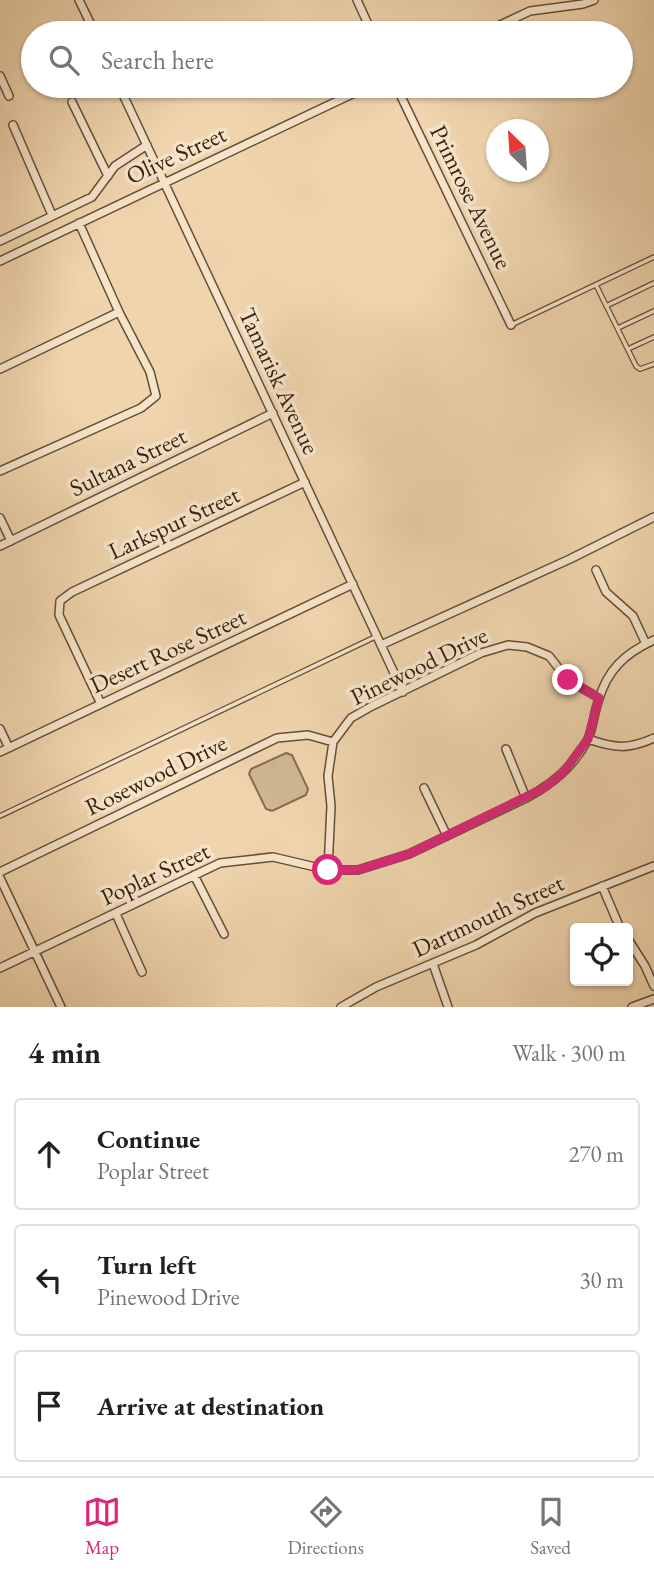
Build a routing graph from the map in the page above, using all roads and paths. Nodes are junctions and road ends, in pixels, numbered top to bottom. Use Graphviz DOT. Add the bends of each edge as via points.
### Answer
graph roads {
  1 [pos="79,0"];
  2 [pos="357,0"];
  3 [pos="594,0"];
  4 [pos="89,21"];
  5 [pos="367,21"];
  6 [pos="509,21"];
  7 [pos="0,76"];
  8 [pos="9,96"];
  9 [pos="125,98"];
  10 [pos="343,98"];
  11 [pos="402,98"];
  12 [pos="72,102"];
  13 [pos="13,125"];
  14 [pos="147,145"];
  15 [pos="108,176"];
  16 [pos="164,181"];
  17 [pos="52,215"];
  18 [pos="79,223"];
  19 [pos="0,241"];
  20 [pos="654,257"];
  21 [pos="0,261"];
  22 [pos="654,283"];
  23 [pos="596,285"];
  24 [pos="607,306"];
  25 [pos="654,311"];
  26 [pos="119,312"];
  27 [pos="511,325"];
  28 [pos="618,328"];
  29 [pos="654,337"];
  30 [pos="628,349"];
  31 [pos="654,364"];
  32 [pos="0,369"];
  33 [pos="272,413"];
  34 [pos="0,471"];
  35 [pos="305,482"];
  36 [pos="0,517"];
  37 [pos="654,517"];
  38 [pos="12,541"];
  39 [pos="0,546"];
  40 [pos="597,570"];
  41 [pos="353,584"];
  42 [pos="377,636"];
  43 [pos="650,642"];
  44 [pos="381,645"];
  45 [pos="403,692"];
  46 [pos="599,698"];
  47 [pos="101,704"];
  48 [pos="0,729"];
  49 [pos="654,738"];
  50 [pos="588,739"];
  51 [pos="333,742"];
  52 [pos="9,748"];
  53 [pos="506,749"];
  54 [pos="0,752"];
  55 [pos="424,788"];
  56 [pos="526,798"];
  57 [pos="0,816"];
  58 [pos="447,836"];
  59 [pos="654,866"];
  60 [pos="328,870"];
  61 [pos="0,872"];
  62 [pos="194,875"];
  63 [pos="0,878"];
  64 [pos="602,886"];
  65 [pos="116,914"];
  66 [pos="618,923"];
  67 [pos="223,934"];
  68 [pos="633,947"];
  69 [pos="33,951"];
  70 [pos="433,964"];
  71 [pos="0,968"];
  72 [pos="142,972"];
  73 [pos="654,986"];
  74 [pos="654,999"];
  75 [pos="61,1007"];
  76 [pos="341,1007"];
  77 [pos="447,1007"];
  78 [pos="632,1007"];
  1 -- 4 [label="street"];
  2 -- 5 [label="street"];
  3 -- 6 [label="street" via="530,11"];
  7 -- 8 [label="street"];
  9 -- 14 [label="street, Tamarisk Avenue"];
  10 -- 16 [label="street, Olive Street"];
  11 -- 27 [label="street, Primrose Avenue"];
  12 -- 15 [label="street"];
  13 -- 17 [label="street"];
  14 -- 15 [label="street, Olive Street"];
  14 -- 16 [label="street, Tamarisk Avenue"];
  15 -- 17 [label="street, Olive Street" via="92,197"];
  16 -- 18 [label="street, Olive Street"];
  16 -- 33 [label="street, Tamarisk Avenue"];
  17 -- 19 [label="street, Olive Street"];
  18 -- 21 [label="street, Olive Street"];
  18 -- 26 [label="street"];
  20 -- 23 [label="lane"];
  22 -- 24 [label="lane"];
  23 -- 24 [label="lane"];
  23 -- 27 [label="lane"];
  24 -- 28 [label="lane"];
  25 -- 28 [label="lane"];
  26 -- 32 [label="street"];
  26 -- 34 [label="street" via="150,372 156,396 141,408"];
  28 -- 30 [label="lane"];
  29 -- 30 [label="lane"];
  30 -- 31 [label="lane" via="640,369"];
  33 -- 35 [label="street, Tamarisk Avenue"];
  33 -- 38 [label="street, Sultana Street"];
  35 -- 41 [label="street, Tamarisk Avenue"];
  35 -- 47 [label="street, Larkspur Street" via="60,601 59,615"];
  36 -- 38 [label="street"];
  37 -- 44 [label="street"];
  38 -- 39 [label="street, Sultana Street"];
  40 -- 43 [label="street" via="606,592 634,616"];
  41 -- 42 [label="street, Tamarisk Avenue"];
  41 -- 47 [label="street, Desert Rose Street"];
  42 -- 44 [label="street, Tamarisk Avenue"];
  42 -- 57 [label="lane"];
  43 -- 46 [label="street, Poplar Street" via="614,666"];
  44 -- 45 [label="street, Tamarisk Avenue"];
  45 -- 46 [label="street, Pinewood Drive" via="481,653 509,645 549,656 568,680"];
  45 -- 51 [label="street, Pinewood Drive" via="351,718"];
  46 -- 50 [label="street, Poplar Street"];
  47 -- 52 [label="street, Desert Rose Street"];
  48 -- 52 [label="street"];
  49 -- 50 [label="street" via="628,748"];
  50 -- 56 [label="street, Poplar Street" via="562,774"];
  51 -- 60 [label="street" via="328,776"];
  51 -- 61 [label="street, Rosewood Drive" via="308,735 277,738"];
  52 -- 54 [label="street, Desert Rose Street"];
  53 -- 56 [label="street"];
  55 -- 58 [label="street"];
  56 -- 58 [label="street, Poplar Street"];
  58 -- 60 [label="street, Poplar Street" via="358,870"];
  59 -- 64 [label="street, Dartmouth Street"];
  60 -- 62 [label="street, Poplar Street" via="273,857 220,863"];
  62 -- 65 [label="street, Poplar Street"];
  62 -- 67 [label="street"];
  63 -- 69 [label="street"];
  64 -- 66 [label="street"];
  64 -- 70 [label="street, Dartmouth Street" via="535,913"];
  65 -- 69 [label="street, Poplar Street"];
  65 -- 72 [label="street"];
  68 -- 73 [label="street"];
  69 -- 71 [label="street, Poplar Street"];
  69 -- 75 [label="street"];
  70 -- 76 [label="street, Dartmouth Street"];
  70 -- 77 [label="street"];
  74 -- 78 [label="street"];
}
